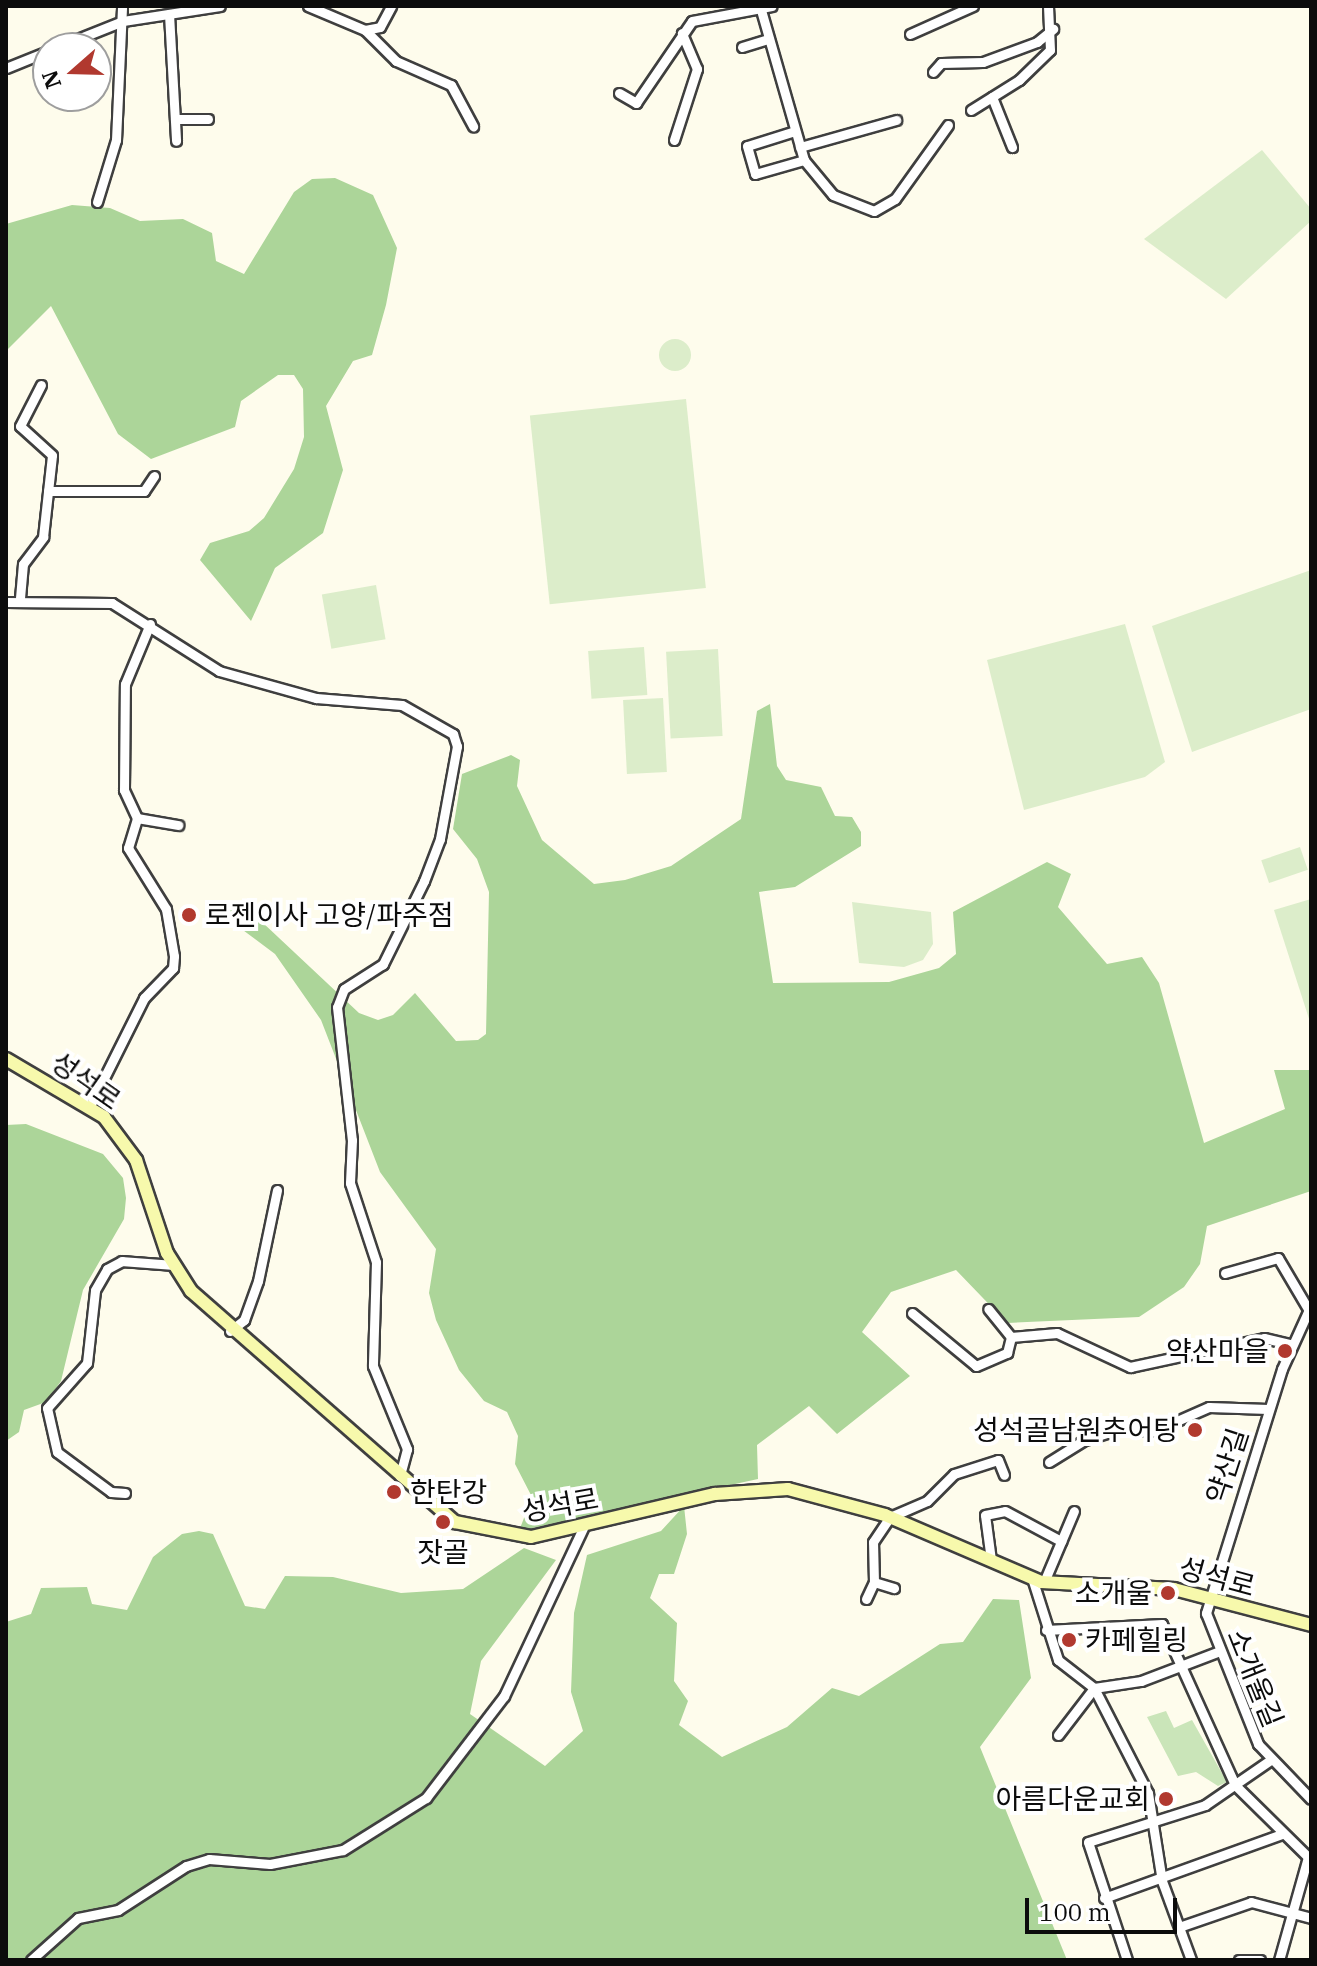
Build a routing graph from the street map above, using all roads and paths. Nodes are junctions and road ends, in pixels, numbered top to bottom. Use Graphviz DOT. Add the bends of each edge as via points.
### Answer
graph roads {
  1 [pos="122,6"];
  2 [pos="220,6"];
  3 [pos="308,6"];
  4 [pos="391,6"];
  5 [pos="772,6"];
  6 [pos="973,6"];
  7 [pos="1048,6"];
  8 [pos="761,10"];
  9 [pos="169,14"];
  10 [pos="123,21"];
  11 [pos="1053,29"];
  12 [pos="365,30"];
  13 [pos="95,32"];
  14 [pos="682,33"];
  15 [pos="910,34"];
  16 [pos="769,39"];
  17 [pos="742,47"];
  18 [pos="32,57"];
  19 [pos="6,68"];
  20 [pos="933,72"];
  21 [pos="619,93"];
  22 [pos="992,97"];
  23 [pos="971,110"];
  24 [pos="175,119"];
  25 [pos="208,119"];
  26 [pos="896,120"];
  27 [pos="948,125"];
  28 [pos="473,126"];
  29 [pos="795,131"];
  30 [pos="674,140"];
  31 [pos="176,141"];
  32 [pos="800,147"];
  33 [pos="1012,147"];
  34 [pos="804,160"];
  35 [pos="97,202"];
  36 [pos="41,385"];
  37 [pos="154,476"];
  38 [pos="48,491"];
  39 [pos="20,598"];
  40 [pos="6,602"];
  41 [pos="150,624"];
  42 [pos="137,818"];
  43 [pos="178,825"];
  44 [pos="6,1059"];
  45 [pos="90,1106"];
  46 [pos="277,1190"];
  47 [pos="173,1265"];
  48 [pos="1225,1273"];
  49 [pos="1309,1307"];
  50 [pos="988,1309"];
  51 [pos="912,1313"];
  52 [pos="230,1331"];
  53 [pos="1011,1337"];
  54 [pos="1291,1344"];
  55 [pos="1268,1409"];
  56 [pos="1049,1462"];
  57 [pos="1004,1475"];
  58 [pos="400,1476"];
  59 [pos="125,1493"];
  60 [pos="1074,1511"];
  61 [pos="890,1517"];
  62 [pos="583,1528"];
  63 [pos="1061,1541"];
  64 [pos="991,1560"];
  65 [pos="1038,1580"];
  66 [pos="874,1582"];
  67 [pos="894,1588"];
  68 [pos="866,1599"];
  69 [pos="1209,1602"];
  70 [pos="1311,1625"];
  71 [pos="1046,1630"];
  72 [pos="1220,1651"];
  73 [pos="1178,1668"];
  74 [pos="1094,1688"];
  75 [pos="1058,1735"];
  76 [pos="1269,1761"];
  77 [pos="1235,1785"];
  78 [pos="1311,1799"];
  79 [pos="1157,1822"];
  80 [pos="1282,1834"];
  81 [pos="1162,1881"];
  82 [pos="1104,1898"];
  83 [pos="1293,1913"];
  84 [pos="1311,1918"];
  85 [pos="1179,1927"];
  86 [pos="31,1960"];
  87 [pos="1127,1960"];
  88 [pos="1191,1960"];
  89 [pos="1239,1960"];
  90 [pos="1260,1960"];
  91 [pos="1279,1960"];
  1 -- 10 [label="street"];
  2 -- 9 [label="street"];
  3 -- 12 [label="street"];
  4 -- 12 [label="street" via="380,27"];
  5 -- 8 [label="street"];
  6 -- 15 [label="street"];
  7 -- 11 [label="street"];
  8 -- 14 [label="street" via="710,15"];
  8 -- 16 [label="street"];
  9 -- 10 [label="street"];
  9 -- 24 [label="street"];
  10 -- 13 [label="street"];
  10 -- 35 [label="street" via="116,140"];
  11 -- 20 [label="street" via="1037,42 983,62 941,63"];
  11 -- 22 [label="street" via="1050,50"];
  12 -- 28 [label="street" via="396,61 451,85"];
  14 -- 21 [label="street" via="636,103"];
  14 -- 30 [label="street" via="697,69"];
  16 -- 17 [label="street"];
  16 -- 29 [label="street"];
  18 -- 19 [label="street"];
  22 -- 23 [label="street"];
  22 -- 33 [label="street"];
  24 -- 25 [label="street"];
  24 -- 31 [label="street"];
  26 -- 32 [label="street"];
  27 -- 34 [label="street" via="905,188 874,211 833,195"];
  29 -- 32 [label="street"];
  29 -- 34 [label="street" via="747,146 755,174"];
  32 -- 34 [label="street"];
  36 -- 38 [label="street" via="20,426 52,455"];
  37 -- 38 [label="street" via="144,491"];
  38 -- 39 [label="street" via="43,537 23,564"];
  39 -- 40 [label="street"];
  39 -- 41 [label="street" via="112,603"];
  41 -- 42 [label="street" via="125,684 124,790"];
  41 -- 58 [label="street" via="219,671 316,698 402,705 439,722 457,746 440,839 424,881 383,964 344,989 337,1007 352,1140 350,1183 376,1262 373,1366 407,1449"];
  42 -- 43 [label="street"];
  42 -- 45 [label="street" via="128,848 166,909 173,968 144,998"];
  44 -- 45 [label="street, 성석로"];
  45 -- 47 [label="street, 성석로" via="136,1160"];
  46 -- 52 [label="street" via="258,1281 244,1320"];
  47 -- 52 [label="street, 성석로"];
  47 -- 59 [label="street" via="122,1261 107,1269 95,1290 87,1363 47,1408 57,1452 111,1492"];
  48 -- 49 [label="street, 약산길" via="1278,1258"];
  49 -- 54 [label="street, 약산길"];
  50 -- 53 [label="street"];
  51 -- 53 [label="street" via="976,1366 1007,1353"];
  52 -- 58 [label="street, 성석로"];
  53 -- 54 [label="street" via="1057,1333 1130,1367 1264,1338"];
  54 -- 55 [label="street, 약산길"];
  55 -- 56 [label="street" via="1209,1407 1154,1431 1120,1429 1082,1441"];
  55 -- 69 [label="street, 약산길"];
  57 -- 61 [label="street" via="998,1460 954,1474 927,1501"];
  58 -- 62 [label="street, 성석로" via="455,1522 482,1532 531,1537"];
  60 -- 63 [label="street"];
  61 -- 62 [label="street, 성석로" via="788,1489 751,1489"];
  61 -- 64 [label="street, 성석로"];
  61 -- 66 [label="street" via="873,1542"];
  62 -- 86 [label="street" via="504,1696 426,1798 343,1850 270,1864 209,1859 186,1866 118,1910 78,1918"];
  63 -- 64 [label="street" via="1005,1511 985,1515"];
  63 -- 65 [label="street"];
  64 -- 65 [label="street, 성석로"];
  65 -- 69 [label="street, 성석로" via="1148,1586"];
  65 -- 71 [label="street"];
  66 -- 67 [label="street"];
  66 -- 68 [label="street"];
  69 -- 70 [label="street, 성석로"];
  69 -- 72 [label="street, 소개울길"];
  71 -- 73 [label="street" via="1162,1624"];
  71 -- 74 [label="street" via="1067,1672"];
  72 -- 73 [label="street"];
  72 -- 76 [label="street, 소개울길"];
  73 -- 74 [label="street"];
  73 -- 77 [label="street"];
  74 -- 75 [label="street"];
  74 -- 79 [label="street"];
  76 -- 77 [label="street"];
  76 -- 78 [label="street, 소개울길"];
  77 -- 79 [label="street"];
  77 -- 80 [label="street"];
  79 -- 81 [label="street"];
  79 -- 82 [label="street" via="1088,1842"];
  80 -- 81 [label="street"];
  80 -- 83 [label="street" via="1308,1857"];
  81 -- 82 [label="street"];
  81 -- 85 [label="street"];
  82 -- 87 [label="street"];
  83 -- 84 [label="street"];
  83 -- 85 [label="street" via="1251,1902"];
  83 -- 91 [label="street"];
  85 -- 88 [label="street"];
  89 -- 90 [label="street"];
}
